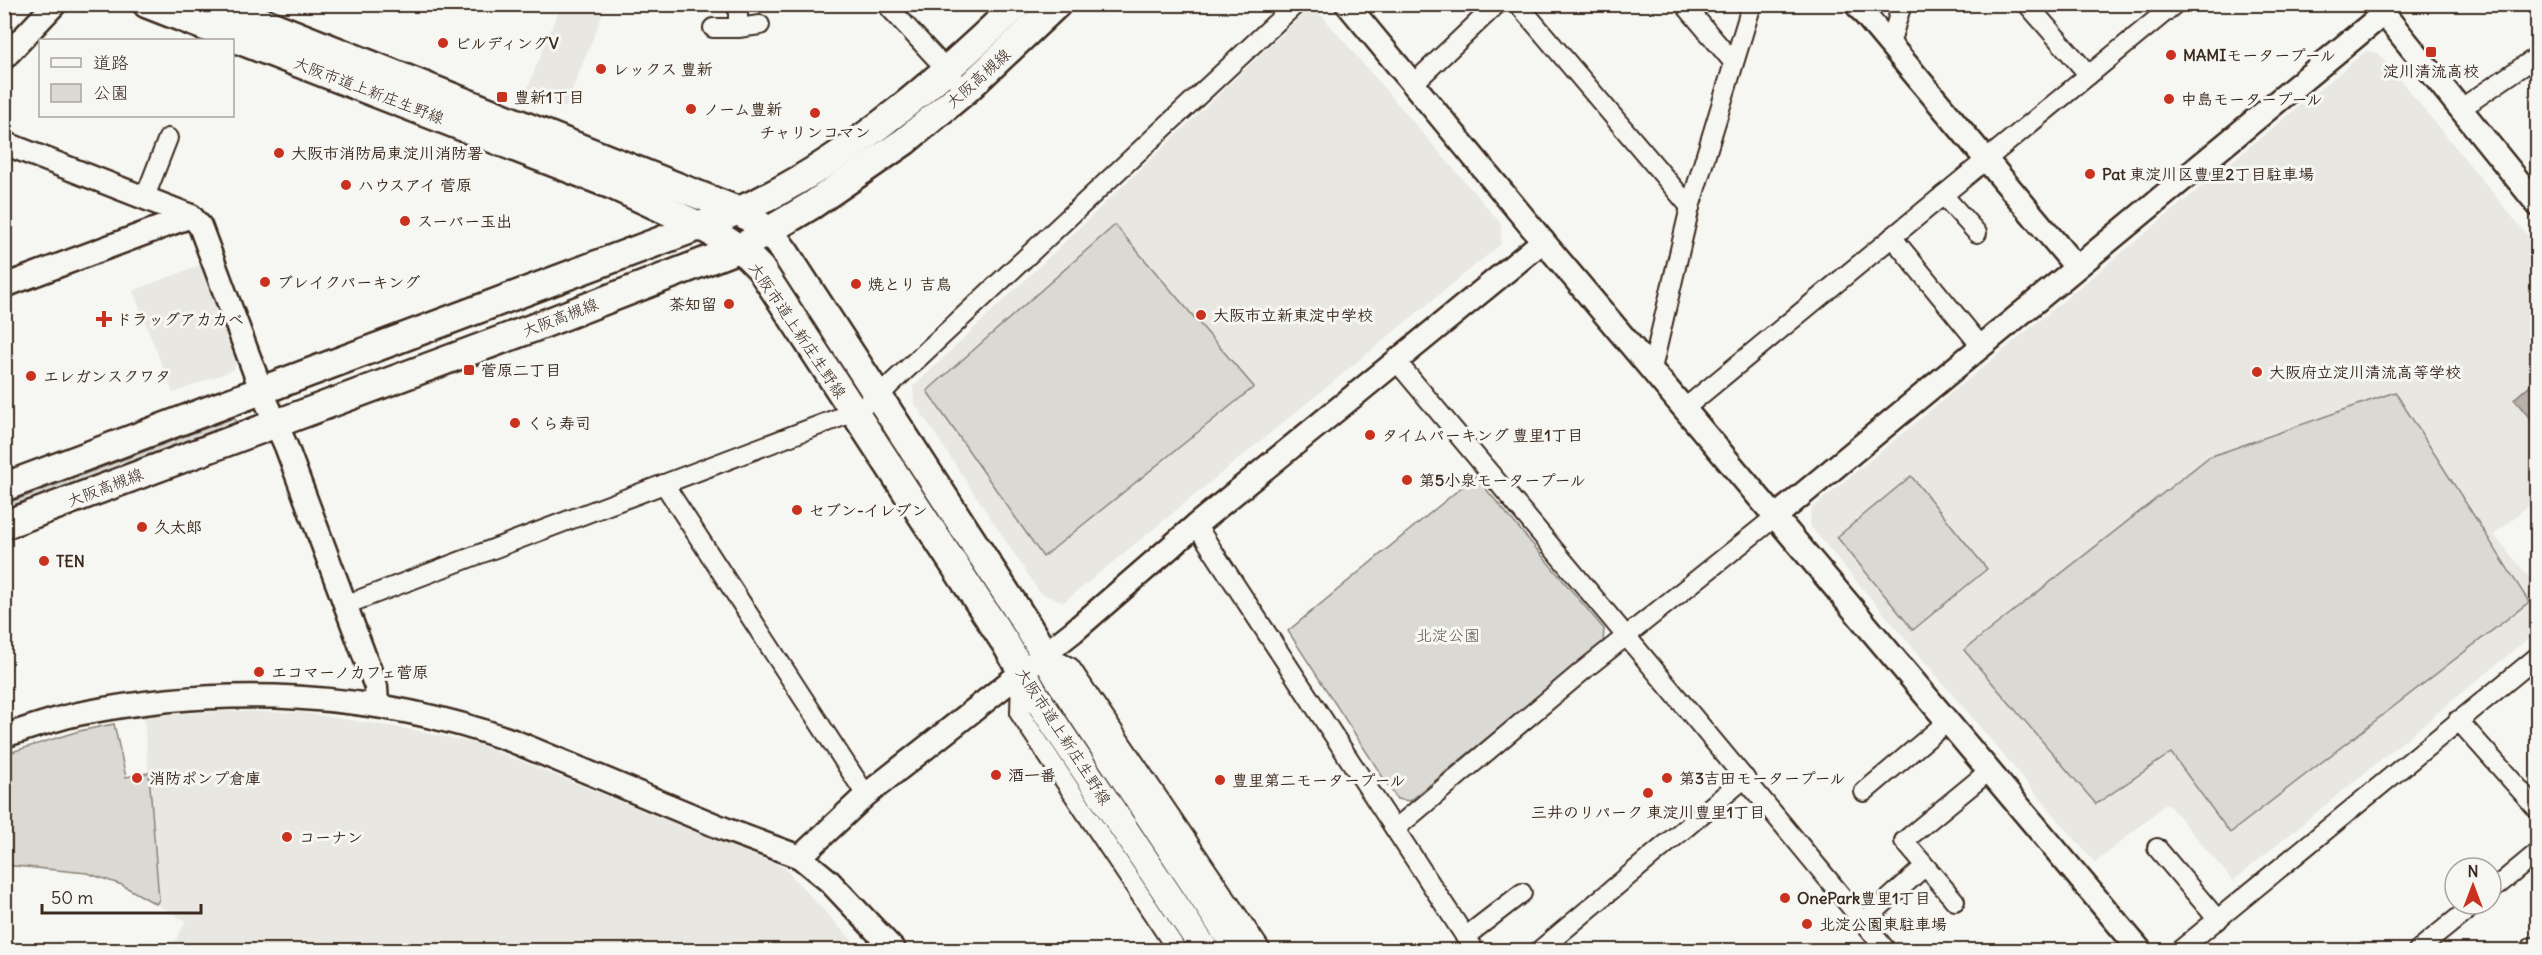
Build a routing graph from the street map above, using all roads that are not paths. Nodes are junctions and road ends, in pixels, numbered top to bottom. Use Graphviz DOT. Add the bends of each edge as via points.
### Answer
graph roads {
  1 [pos="55,4"];
  2 [pos="147,4"];
  3 [pos="218,4"];
  4 [pos="738,4"];
  5 [pos="886,4"];
  6 [pos="1018,4"];
  7 [pos="1057,4"];
  8 [pos="1296,4"];
  9 [pos="1347,4"];
  10 [pos="1497,4"];
  11 [pos="1518,4"];
  12 [pos="1684,4"];
  13 [pos="1752,4"];
  14 [pos="1856,4"];
  15 [pos="1902,4"];
  16 [pos="2027,4"];
  17 [pos="2175,4"];
  18 [pos="2380,9"];
  19 [pos="760,25"];
  20 [pos="713,28"];
  21 [pos="738,28"];
  22 [pos="1890,44"];
  23 [pos="2538,56"];
  24 [pos="4,58"];
  25 [pos="1733,62"];
  26 [pos="948,71"];
  27 [pos="2089,75"];
  28 [pos="1412,85"];
  29 [pos="966,90"];
  30 [pos="2460,109"];
  31 [pos="168,138"];
  32 [pos="4,143"];
  33 [pos="1986,160"];
  34 [pos="1943,195"];
  35 [pos="145,198"];
  36 [pos="2538,205"];
  37 [pos="1690,207"];
  38 [pos="739,211"];
  39 [pos="192,216"];
  40 [pos="700,226"];
  41 [pos="769,231"];
  42 [pos="1977,233"];
  43 [pos="1892,237"];
  44 [pos="1543,241"];
  45 [pos="740,248"];
  46 [pos="2076,267"];
  47 [pos="4,286"];
  48 [pos="1982,346"];
  49 [pos="1397,362"];
  50 [pos="1652,369"];
  51 [pos="262,392"];
  52 [pos="879,395"];
  53 [pos="1685,408"];
  54 [pos="854,412"];
  55 [pos="277,422"];
  56 [pos="664,484"];
  57 [pos="4,488"];
  58 [pos="1775,517"];
  59 [pos="4,525"];
  60 [pos="1196,525"];
  61 [pos="345,604"];
  62 [pos="1625,637"];
  63 [pos="1044,655"];
  64 [pos="2538,656"];
  65 [pos="1021,673"];
  66 [pos="377,705"];
  67 [pos="2458,720"];
  68 [pos="1947,722"];
  69 [pos="4,736"];
  70 [pos="1989,771"];
  71 [pos="1745,778"];
  72 [pos="1864,792"];
  73 [pos="866,795"];
  74 [pos="2538,810"];
  75 [pos="1395,829"];
  76 [pos="2157,848"];
  77 [pos="2538,852"];
  78 [pos="800,857"];
  79 [pos="1924,867"];
  80 [pos="2503,881"];
  81 [pos="1522,893"];
  82 [pos="1955,901"];
  83 [pos="2460,916"];
  84 [pos="2218,920"];
  85 [pos="1863,922"];
  86 [pos="1468,946"];
  87 [pos="894,951"];
  88 [pos="1177,951"];
  89 [pos="1205,951"];
  90 [pos="1238,951"];
  91 [pos="1261,951"];
  92 [pos="1540,951"];
  93 [pos="1886,951"];
  94 [pos="2140,951"];
  95 [pos="2180,951"];
  96 [pos="2418,951"];
  1 -- 24 [label="street"];
  2 -- 40 [label="main road, 大阪市道上新庄生野線" via="614,186"];
  3 -- 38 [label="main road, 大阪市道上新庄生野線"];
  4 -- 21 [label="street"];
  5 -- 26 [label="street"];
  6 -- 26 [label="main road, 大阪高槻線"];
  7 -- 29 [label="main road, 大阪高槻線"];
  8 -- 52 [label="street"];
  9 -- 28 [label="street"];
  10 -- 28 [label="street"];
  11 -- 37 [label="street"];
  12 -- 25 [label="street"];
  13 -- 25 [label="street"];
  14 -- 22 [label="street"];
  15 -- 22 [label="street"];
  16 -- 27 [label="street"];
  17 -- 27 [label="street"];
  18 -- 30 [label="street"];
  18 -- 46 [label="street"];
  19 -- 21 [label="street"];
  20 -- 21 [label="street"];
  22 -- 33 [label="street"];
  23 -- 30 [label="street"];
  25 -- 37 [label="street"];
  26 -- 29 [label="street"];
  26 -- 38 [label="main road, 大阪高槻線" via="891,118 837,155"];
  27 -- 33 [label="street"];
  28 -- 44 [label="street"];
  29 -- 41 [label="main road, 大阪高槻線" via="865,170"];
  30 -- 36 [label="street"];
  31 -- 35 [label="street"];
  32 -- 35 [label="street"];
  33 -- 34 [label="street"];
  33 -- 46 [label="street"];
  34 -- 42 [label="street"];
  34 -- 43 [label="street"];
  35 -- 39 [label="street"];
  37 -- 50 [label="street"];
  38 -- 40 [label="main road, 大阪高槻線"];
  38 -- 41 [label="main road, 大阪市道上新庄生野線"];
  39 -- 47 [label="street"];
  39 -- 51 [label="street" via="200,226"];
  40 -- 45 [label="main road, 大阪市道上新庄生野線"];
  40 -- 51 [label="main road, 大阪高槻線"];
  41 -- 45 [label="main road, 大阪高槻線"];
  41 -- 52 [label="main road, 大阪市道上新庄生野線"];
  43 -- 48 [label="street"];
  43 -- 53 [label="street"];
  44 -- 49 [label="street"];
  44 -- 50 [label="street"];
  45 -- 54 [label="main road, 大阪市道上新庄生野線" via="760,268"];
  45 -- 55 [label="main road, 大阪高槻線"];
  46 -- 48 [label="street"];
  48 -- 58 [label="street"];
  49 -- 60 [label="street"];
  49 -- 62 [label="street"];
  50 -- 53 [label="street"];
  51 -- 55 [label="street"];
  51 -- 57 [label="main road, 大阪高槻線"];
  52 -- 54 [label="street"];
  52 -- 63 [label="main road, 大阪市道上新庄生野線"];
  53 -- 58 [label="street"];
  54 -- 56 [label="street"];
  54 -- 65 [label="main road, 大阪市道上新庄生野線"];
  55 -- 59 [label="main road, 大阪高槻線"];
  55 -- 61 [label="street"];
  56 -- 61 [label="street"];
  56 -- 73 [label="street"];
  58 -- 62 [label="street"];
  58 -- 68 [label="street"];
  60 -- 63 [label="street"];
  60 -- 75 [label="street"];
  61 -- 66 [label="street" via="376,687"];
  62 -- 71 [label="street"];
  62 -- 75 [label="street"];
  63 -- 65 [label="street"];
  63 -- 90 [label="main road, 大阪市道上新庄生野線"];
  63 -- 91 [label="street" via="1070,668"];
  64 -- 67 [label="street"];
  65 -- 73 [label="street"];
  65 -- 88 [label="street" via="1020,714"];
  65 -- 89 [label="main road, 大阪市道上新庄生野線"];
  66 -- 69 [label="street" via="270,695 162,700 80,713"];
  66 -- 78 [label="street" via="481,729"];
  67 -- 74 [label="street"];
  67 -- 84 [label="street"];
  68 -- 70 [label="street"];
  68 -- 72 [label="street"];
  70 -- 79 [label="street" via="1904,841"];
  70 -- 94 [label="street"];
  71 -- 85 [label="street"];
  71 -- 92 [label="street"];
  73 -- 78 [label="street"];
  75 -- 86 [label="street"];
  76 -- 84 [label="street"];
  77 -- 80 [label="street"];
  78 -- 87 [label="street" via="829,881"];
  79 -- 82 [label="street"];
  79 -- 85 [label="street"];
  81 -- 86 [label="street"];
  83 -- 96 [label="street"];
  84 -- 95 [label="street"];
  85 -- 93 [label="street"];
}
